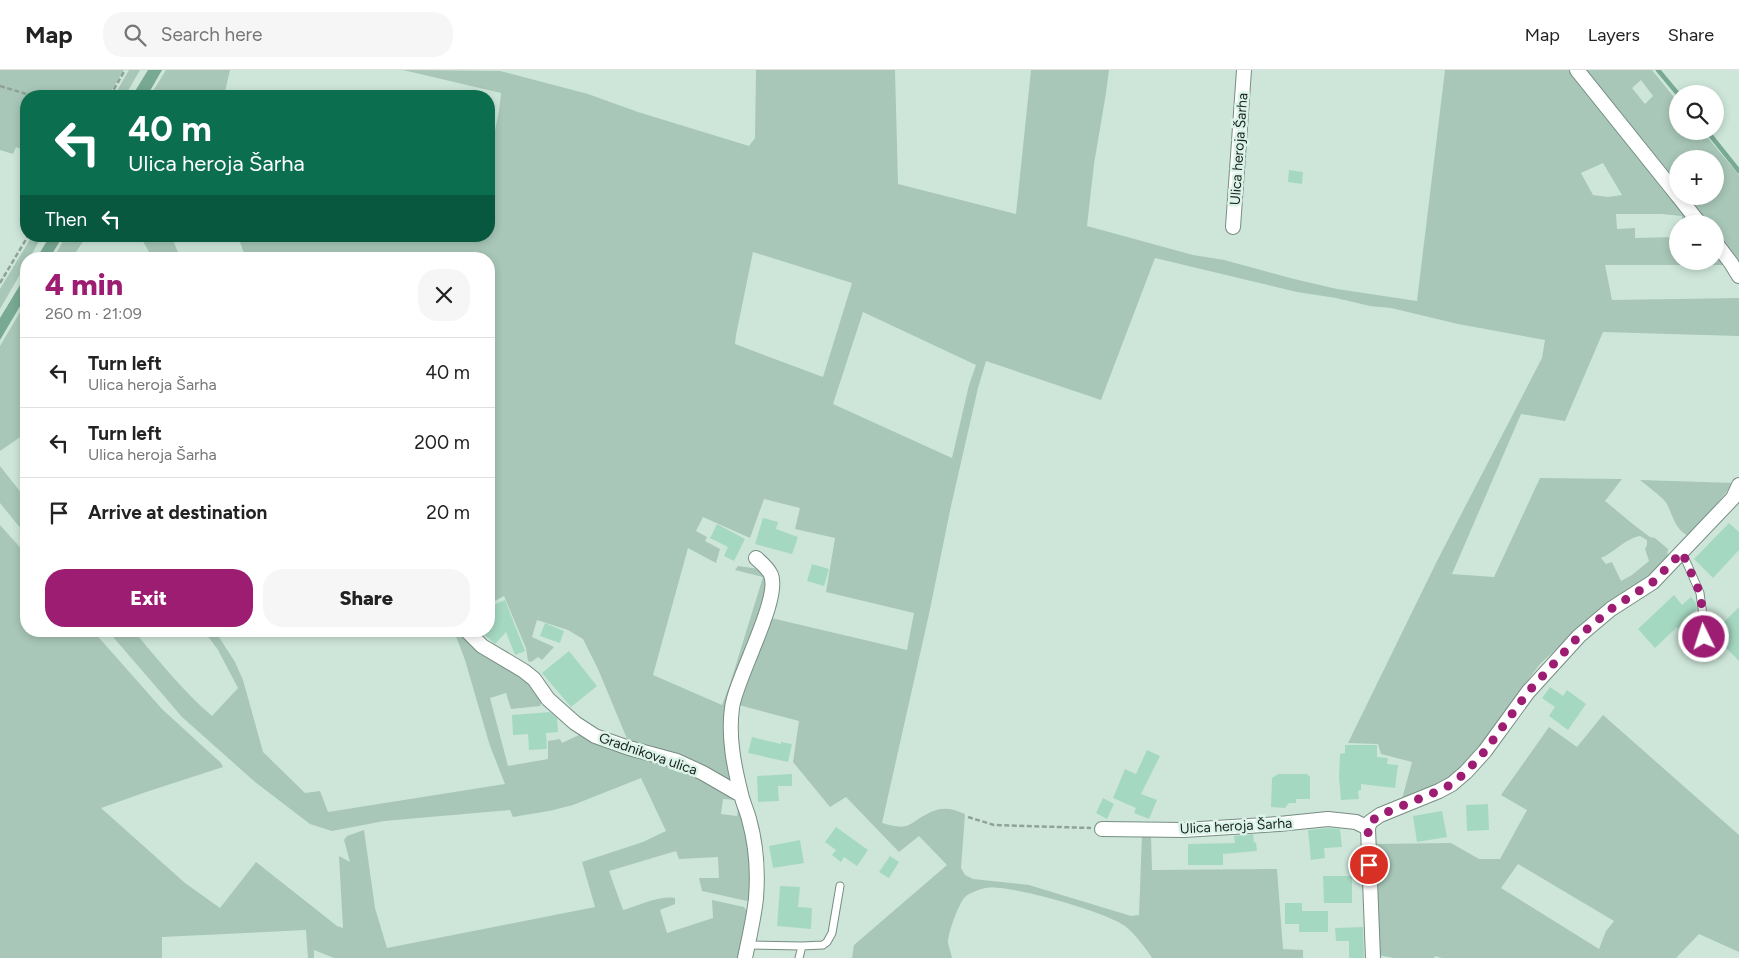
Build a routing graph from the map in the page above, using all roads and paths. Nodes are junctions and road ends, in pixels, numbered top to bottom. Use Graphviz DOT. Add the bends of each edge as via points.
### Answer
graph roads {
  1 [pos="125,70"];
  2 [pos="1244,70"];
  3 [pos="1578,70"];
  4 [pos="0,86"];
  5 [pos="113,90"];
  6 [pos="20,92"];
  7 [pos="1669,185"];
  8 [pos="1685,205"];
  9 [pos="1693,215"];
  10 [pos="1233,227"];
  11 [pos="24,242"];
  12 [pos="1724,254"];
  13 [pos="1739,276"];
  14 [pos="0,283"];
  15 [pos="1739,485"];
  16 [pos="1682,552"];
  17 [pos="756,558"];
  18 [pos="473,637"];
  19 [pos="1708,654"];
  20 [pos="741,794"];
  21 [pos="968,817"];
  22 [pos="1368,828"];
  23 [pos="1102,829"];
  24 [pos="840,886"];
  25 [pos="802,946"];
  26 [pos="746,951"];
  27 [pos="799,958"];
  28 [pos="1373,958"];
  1 -- 5 [label="path"];
  2 -- 10 [label="street, Ulica heroja Šarha"];
  3 -- 7 [label="street"];
  4 -- 6 [label="path"];
  8 -- 9 [label="street"];
  11 -- 14 [label="path"];
  12 -- 13 [label="street"];
  15 -- 16 [label="street" via="1733,498"];
  16 -- 19 [label="lane" via="1700,593"];
  16 -- 22 [label="street" via="1653,582 1611,609 1579,636 1528,692 1466,772 1452,784 1380,815 1370,822"];
  17 -- 20 [label="street" via="767,568 773,581 766,612 732,705 730,730"];
  18 -- 20 [label="street, Gradnikova ulica" via="482,646 524,670 548,699 575,724 595,736 677,761"];
  20 -- 26 [label="street" via="750,820 756,880 756,900"];
  21 -- 23 [label="path" via="994,825"];
  22 -- 23 [label="street, Ulica heroja Šarha" via="1356,822 1328,819 1184,830"];
  22 -- 28 [label="street"];
  24 -- 25 [label="lane" via="830,938 823,945"];
  25 -- 26 [label="lane"];
  25 -- 27 [label="lane"];
}
